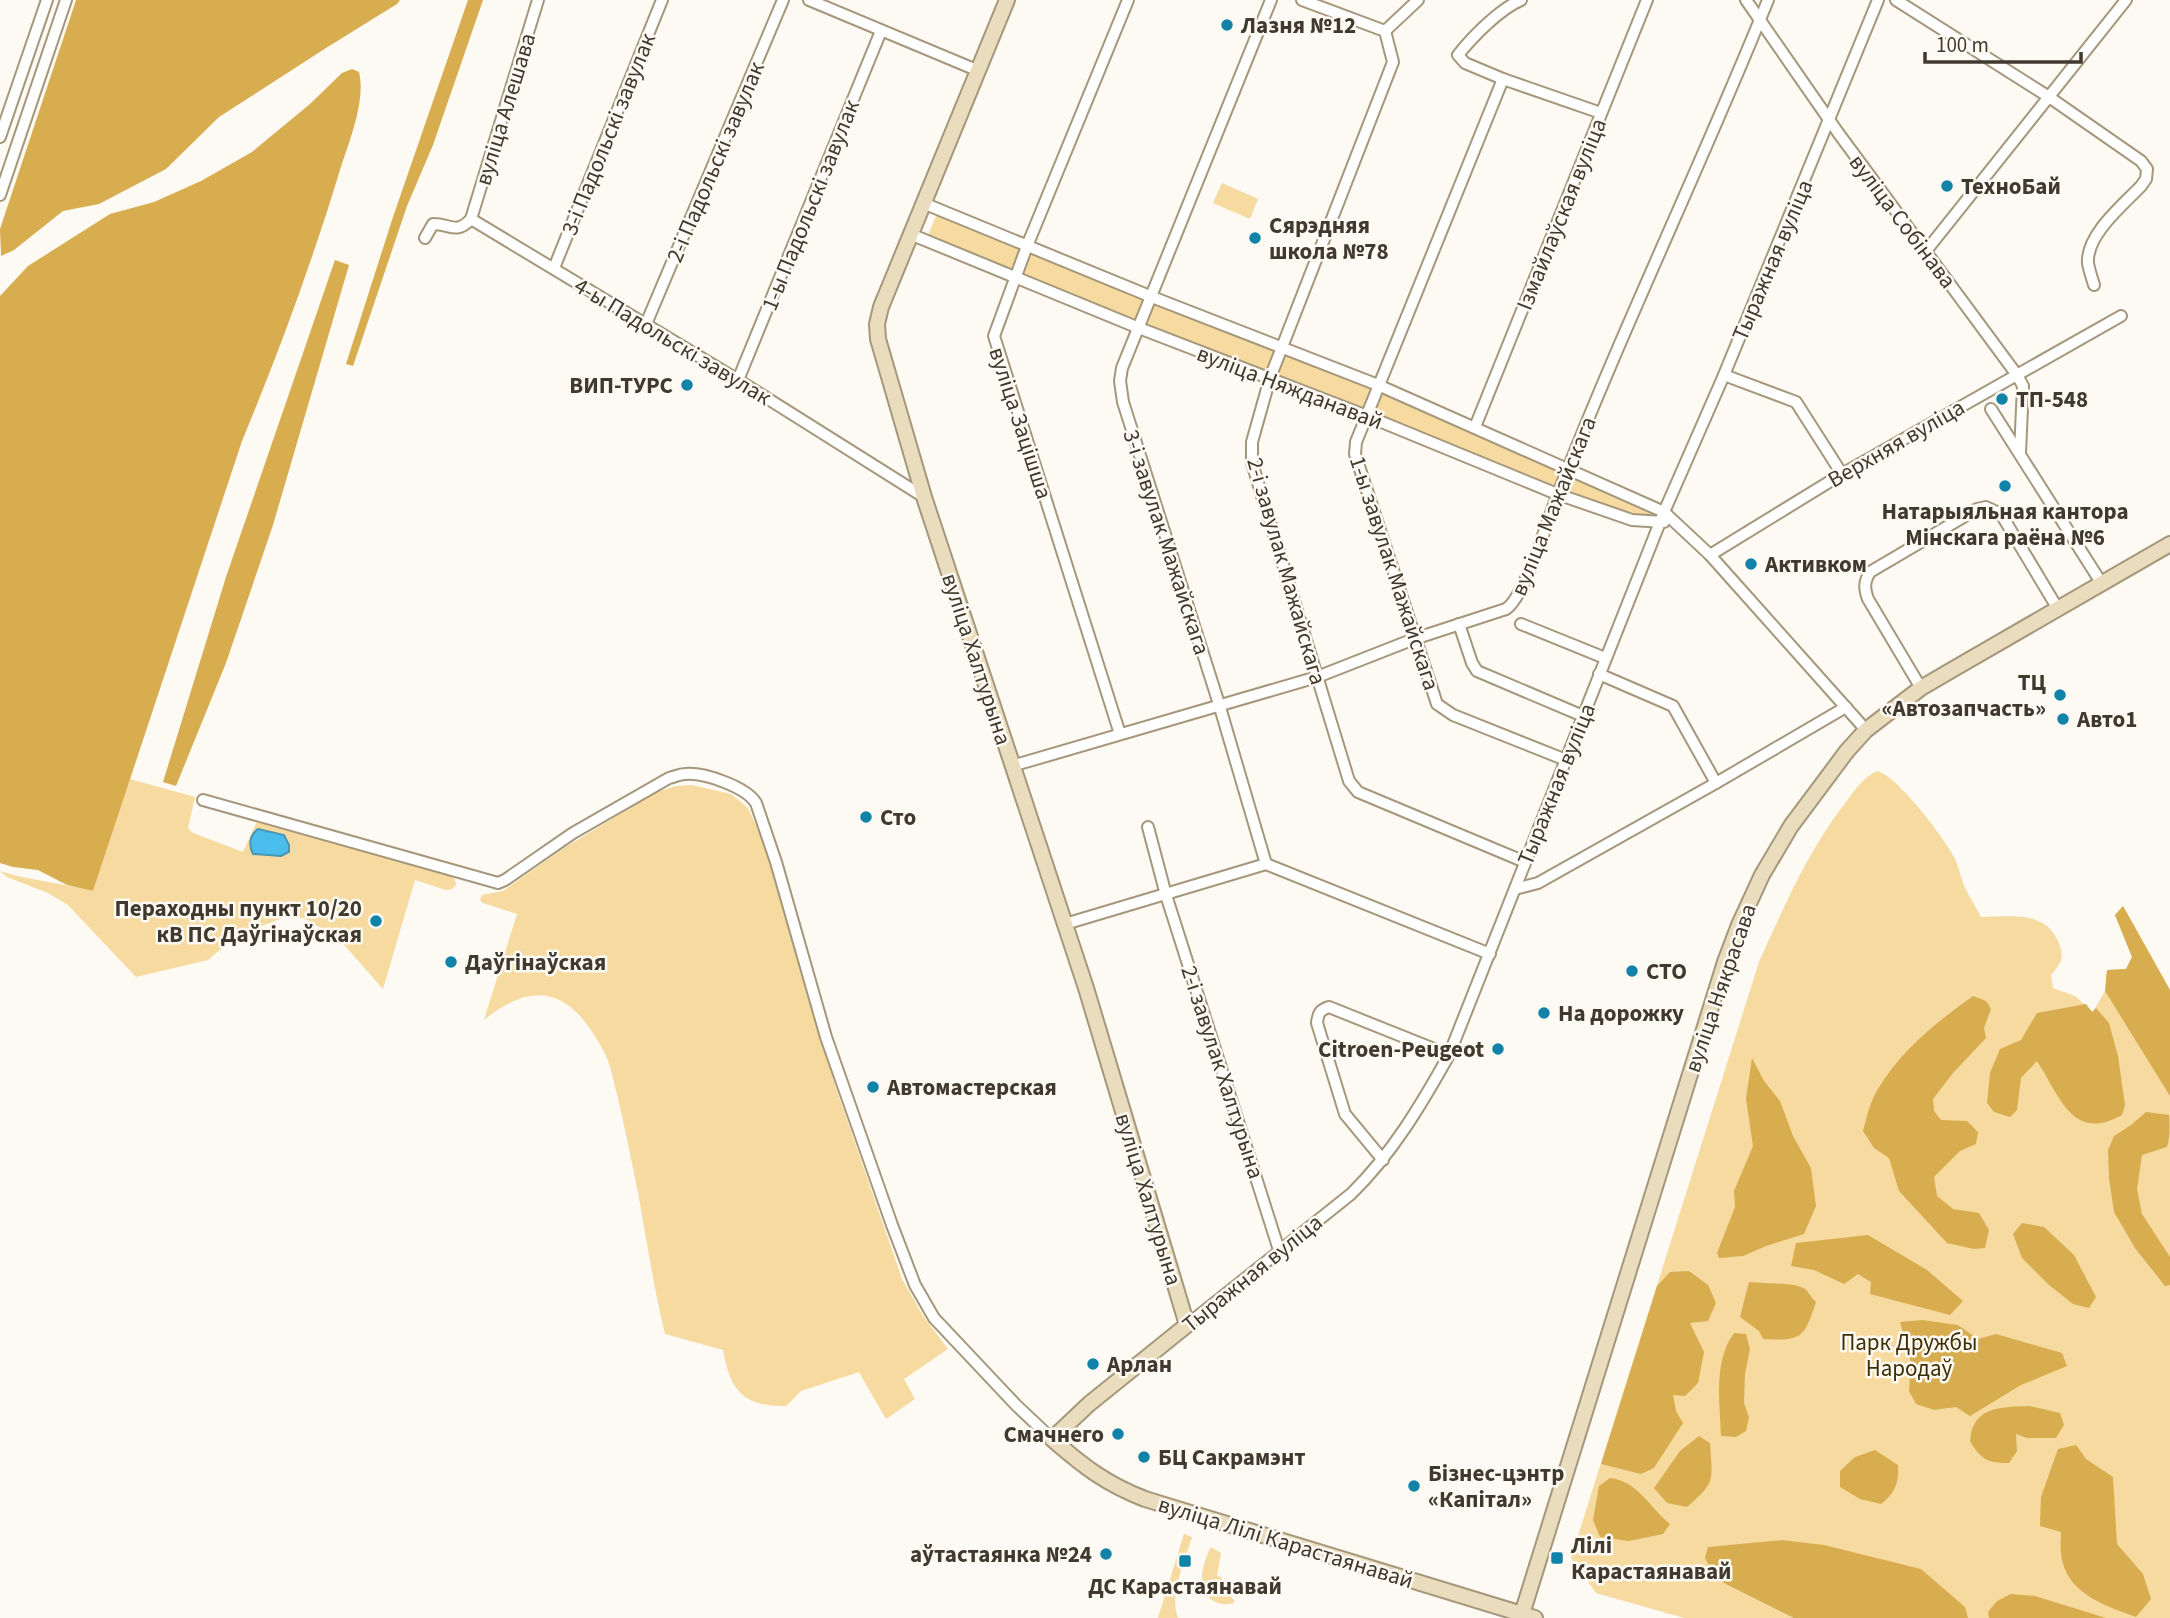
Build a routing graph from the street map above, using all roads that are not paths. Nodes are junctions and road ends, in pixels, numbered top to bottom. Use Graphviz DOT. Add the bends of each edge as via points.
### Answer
graph roads {
  1 [pos="47,0"];
  2 [pos="66,0"];
  3 [pos="538,0"];
  4 [pos="662,0"];
  5 [pos="783,0"];
  6 [pos="809,0"];
  7 [pos="1007,0"];
  8 [pos="1129,0"];
  9 [pos="1271,0"];
  10 [pos="1301,0"];
  11 [pos="1418,0"];
  12 [pos="1521,0"];
  13 [pos="1746,0"];
  14 [pos="1768,0"];
  15 [pos="1878,0"];
  16 [pos="1896,0"];
  17 [pos="2126,0"];
  18 [pos="1645,1"];
  19 [pos="1760,19"];
  20 [pos="881,31"];
  21 [pos="1385,31"];
  22 [pos="979,71"];
  23 [pos="1503,79"];
  24 [pos="2049,97"];
  25 [pos="1601,113"];
  26 [pos="1830,121"];
  27 [pos="0,137"];
  28 [pos="0,195"];
  29 [pos="923,203"];
  30 [pos="471,219"];
  31 [pos="911,234"];
  32 [pos="425,238"];
  33 [pos="1027,246"];
  34 [pos="1926,251"];
  35 [pos="554,268"];
  36 [pos="1014,276"];
  37 [pos="2094,285"];
  38 [pos="1152,297"];
  39 [pos="2121,316"];
  40 [pos="646,324"];
  41 [pos="1139,328"];
  42 [pos="1282,346"];
  43 [pos="1724,375"];
  44 [pos="2017,375"];
  45 [pos="1270,379"];
  46 [pos="738,380"];
  47 [pos="1378,386"];
  48 [pos="1991,409"];
  49 [pos="1367,416"];
  50 [pos="1475,427"];
  51 [pos="2020,453"];
  52 [pos="1568,468"];
  53 [pos="1842,474"];
  54 [pos="1557,494"];
  55 [pos="923,497"];
  56 [pos="1662,517"];
  57 [pos="2170,544"];
  58 [pos="1710,555"];
  59 [pos="2102,584"];
  60 [pos="2058,609"];
  61 [pos="1459,624"];
  62 [pos="1521,624"];
  63 [pos="1414,639"];
  64 [pos="1605,658"];
  65 [pos="1599,674"];
  66 [pos="1317,677"];
  67 [pos="1922,688"];
  68 [pos="1219,704"];
  69 [pos="1846,707"];
  70 [pos="1583,716"];
  71 [pos="1866,730"];
  72 [pos="1121,734"];
  73 [pos="1566,760"];
  74 [pos="1012,766"];
  75 [pos="1716,783"];
  76 [pos="204,800"];
  77 [pos="1148,827"];
  78 [pos="1525,862"];
  79 [pos="1266,864"];
  80 [pos="1515,890"];
  81 [pos="1166,895"];
  82 [pos="1065,924"];
  83 [pos="1490,954"];
  84 [pos="1449,1055"];
  85 [pos="1383,1160"];
  86 [pos="1279,1250"];
  87 [pos="1187,1325"];
  88 [pos="1052,1439"];
  89 [pos="1525,1617"];
  1 -- 27 [label="street"];
  2 -- 28 [label="street"];
  3 -- 30 [label="street, вуліца Алешава"];
  4 -- 35 [label="street, 3-і Падольскі завулак"];
  5 -- 40 [label="street, 2-і Падольскі завулак"];
  6 -- 20 [label="street"];
  7 -- 22 [label="street, вуліца Халтурына"];
  8 -- 33 [label="street, вуліца Зацішша"];
  9 -- 38 [label="street, 3-і завулак Мажайскага"];
  10 -- 21 [label="street"];
  11 -- 21 [label="street"];
  12 -- 23 [label="street" via="1458,55 1465,63"];
  13 -- 19 [label="street, вуліца Собінава"];
  14 -- 19 [label="street, вуліца Мажайскага"];
  15 -- 26 [label="street, Тыражная вуліца"];
  16 -- 24 [label="street"];
  17 -- 24 [label="street"];
  18 -- 25 [label="street, Ізмайлаўская вуліца"];
  19 -- 26 [label="street, вуліца Собінава"];
  19 -- 52 [label="street, вуліца Мажайскага"];
  20 -- 22 [label="street"];
  20 -- 46 [label="street, 1-ы Падольскі завулак"];
  21 -- 42 [label="street, 2-і завулак Мажайскага" via="1394,62"];
  22 -- 29 [label="street, вуліца Халтурына"];
  23 -- 25 [label="street"];
  23 -- 47 [label="street, 1-ы завулак Мажайскага"];
  24 -- 34 [label="street"];
  24 -- 37 [label="street" via="2147,169 2141,186 2093,240 2088,262"];
  25 -- 50 [label="street, Ізмайлаўская вуліца"];
  26 -- 34 [label="street, вуліца Собінава"];
  26 -- 43 [label="street, Тыражная вуліца"];
  29 -- 31 [label="street, вуліца Халтурына"];
  29 -- 33 [label="street, вуліца Няжданавай"];
  30 -- 32 [label="street" via="459,228 433,224"];
  30 -- 35 [label="street, 4-ы Падольскі завулак"];
  31 -- 36 [label="street, вуліца Няжданавай"];
  31 -- 55 [label="street, вуліца Халтурына" via="877,324"];
  33 -- 36 [label="street, вуліца Зацішша"];
  33 -- 38 [label="street, вуліца Няжданавай"];
  34 -- 44 [label="street, вуліца Собінава"];
  35 -- 40 [label="street, 4-ы Падольскі завулак"];
  36 -- 41 [label="street, вуліца Няжданавай"];
  36 -- 72 [label="street, вуліца Зацішша" via="993,336"];
  38 -- 41 [label="street, 3-і завулак Мажайскага"];
  38 -- 42 [label="street, вуліца Няжданавай"];
  39 -- 44 [label="street, Верхняя вуліца"];
  40 -- 46 [label="street, 4-ы Падольскі завулак"];
  41 -- 45 [label="street, вуліца Няжданавай"];
  41 -- 68 [label="street, 3-і завулак Мажайскага" via="1122,368 1120,389"];
  42 -- 45 [label="street, 2-і завулак Мажайскага"];
  42 -- 47 [label="street, вуліца Няжданавай"];
  43 -- 53 [label="street" via="1796,402"];
  43 -- 56 [label="street, Тыражная вуліца"];
  44 -- 51 [label="street, вуліца Собінава" via="2023,386"];
  44 -- 53 [label="street, Верхняя вуліца"];
  45 -- 49 [label="street, вуліца Няжданавай"];
  45 -- 66 [label="street, 2-і завулак Мажайскага" via="1252,442 1252,463"];
  46 -- 55 [label="street, 4-ы Падольскі завулак"];
  47 -- 49 [label="street, 1-ы завулак Мажайскага"];
  47 -- 50 [label="street, вуліца Няжданавай"];
  48 -- 51 [label="street"];
  49 -- 54 [label="street, вуліца Няжданавай"];
  49 -- 63 [label="street, 1-ы завулак Мажайскага" via="1355,454"];
  50 -- 52 [label="street, вуліца Няжданавай"];
  51 -- 59 [label="street"];
  52 -- 54 [label="street, вуліца Мажайскага"];
  52 -- 56 [label="street, вуліца Няжданавай"];
  53 -- 58 [label="street, Верхняя вуліца"];
  54 -- 56 [label="street, вуліца Няжданавай" via="1632,520"];
  54 -- 61 [label="street, вуліца Мажайскага" via="1516,600 1506,609"];
  55 -- 74 [label="street, вуліца Халтурына"];
  56 -- 58 [label="street, вуліца Няжданавай" via="1674,520"];
  56 -- 64 [label="street, Тыражная вуліца"];
  57 -- 59 [label="street, вуліца Някрасава"];
  58 -- 69 [label="street, вуліца Няжданавай"];
  59 -- 60 [label="street, вуліца Някрасава"];
  60 -- 67 [label="street, вуліца Някрасава"];
  60 -- 67 [label="street" via="2001,514 1986,507 1977,509 1870,572 1865,581 1868,599"];
  61 -- 63 [label="street, вуліца Мажайскага"];
  61 -- 70 [label="street" via="1477,671"];
  62 -- 64 [label="street"];
  63 -- 66 [label="street, вуліца Мажайскага"];
  63 -- 73 [label="street, 1-ы завулак Мажайскага" via="1437,704 1444,710"];
  64 -- 65 [label="street, Тыражная вуліца"];
  65 -- 70 [label="street, Тыражная вуліца"];
  65 -- 75 [label="street" via="1673,706"];
  66 -- 68 [label="street, вуліца Мажайскага"];
  66 -- 78 [label="street, 2-і завулак Мажайскага" via="1349,781 1358,792"];
  67 -- 71 [label="street, вуліца Някрасава"];
  68 -- 72 [label="street, вуліца Мажайскага"];
  68 -- 79 [label="street, 3-і завулак Мажайскага"];
  69 -- 71 [label="street, вуліца Няжданавай"];
  69 -- 75 [label="street"];
  70 -- 73 [label="street, Тыражная вуліца"];
  71 -- 89 [label="street, вуліца Някрасава" via="1791,826 1734,937"];
  72 -- 74 [label="street, вуліца Мажайскага"];
  73 -- 78 [label="street, Тыражная вуліца"];
  74 -- 82 [label="street, вуліца Халтурына"];
  75 -- 80 [label="street" via="1538,883"];
  76 -- 88 [label="street" via="498,883 669,778 704,775 752,796 776,862 825,1037 915,1285 934,1318"];
  77 -- 81 [label="street, 2-і завулак Халтурына"];
  78 -- 80 [label="street, Тыражная вуліца"];
  79 -- 81 [label="street"];
  79 -- 83 [label="street"];
  80 -- 83 [label="street, Тыражная вуліца"];
  81 -- 82 [label="street"];
  81 -- 86 [label="street, 2-і завулак Халтурына"];
  82 -- 87 [label="street, вуліца Халтурына"];
  83 -- 84 [label="street, Тыражная вуліца"];
  84 -- 85 [label="street, Тыражная вуліца"];
  84 -- 85 [label="street" via="1329,1007 1321,1009 1317,1023 1345,1114"];
  85 -- 86 [label="street, Тыражная вуліца" via="1351,1194"];
  86 -- 87 [label="street, Тыражная вуліца"];
  87 -- 88 [label="street, Тыражная вуліца"];
  88 -- 89 [label="street, вуліца Лілі Карастаянавай" via="1094,1474 1138,1496"];
}
